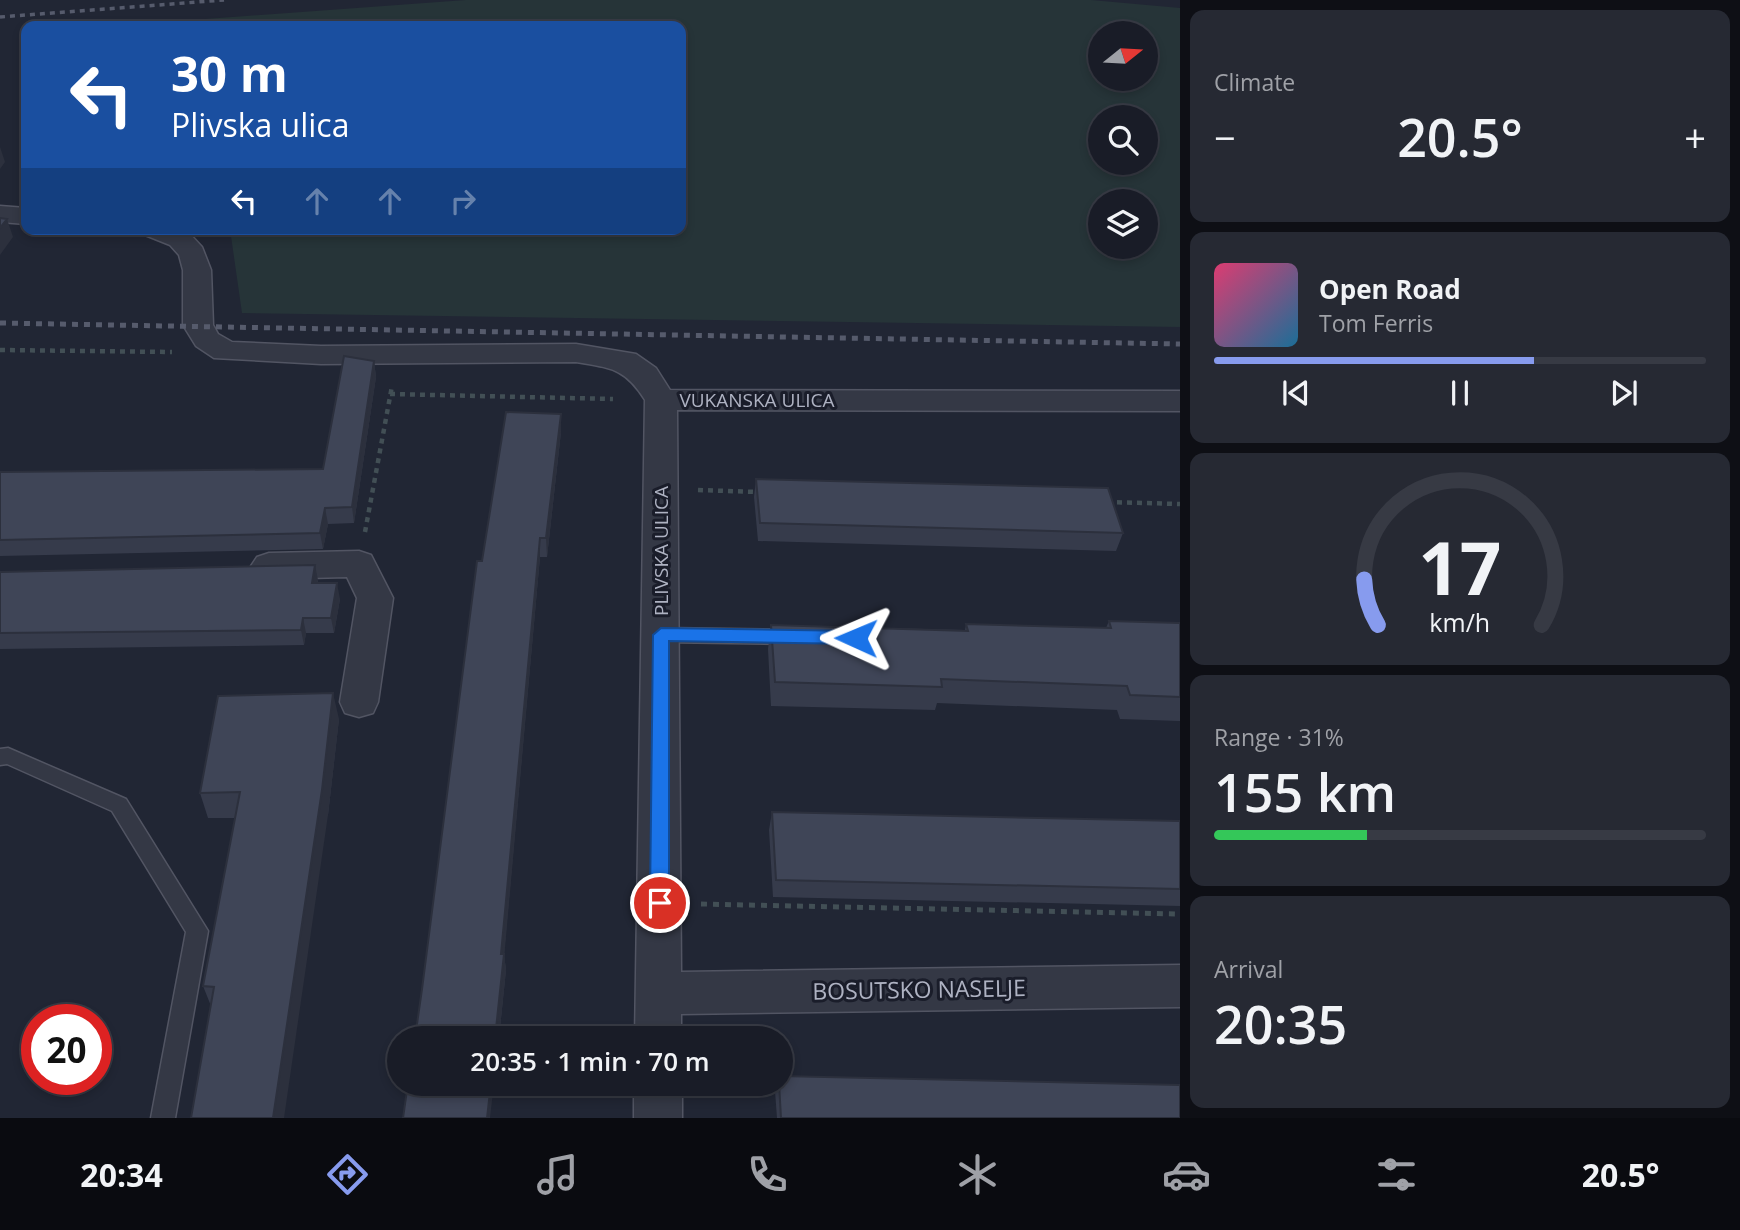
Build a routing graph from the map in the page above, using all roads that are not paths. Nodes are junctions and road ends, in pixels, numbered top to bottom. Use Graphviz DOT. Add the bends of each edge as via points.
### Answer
graph roads {
  1 [pos="0,214"];
  2 [pos="21,216"];
  3 [pos="177,235"];
  4 [pos="662,400"];
  5 [pos="1180,401"];
  6 [pos="234,567"];
  7 [pos="661,635"];
  8 [pos="815,637"];
  9 [pos="359,702"];
  10 [pos="0,757"];
  11 [pos="1180,986"];
  12 [pos="659,993"];
  13 [pos="658,1026"];
  14 [pos="658,1096"];
  15 [pos="163,1118"];
  16 [pos="658,1118"];
  1 -- 2 [label="street"];
  3 -- 4 [label="street, VUKANSKA ULICA" via="192,249 204,336 225,351 576,353 625,361 645,375"];
  4 -- 5 [label="street, VUKANSKA ULICA"];
  4 -- 7 [label="street, PLIVSKA ULICA"];
  6 -- 9 [label="street" via="359,564 374,598"];
  7 -- 8 [label="lane"];
  7 -- 12 [label="street, PLIVSKA ULICA"];
  10 -- 15 [label="lane" via="8,756 119,805 197,931"];
  11 -- 12 [label="street, BOSUTSKO NASELJE"];
  12 -- 13 [label="street, PLIVSKA ULICA"];
  14 -- 16 [label="street"];
}
